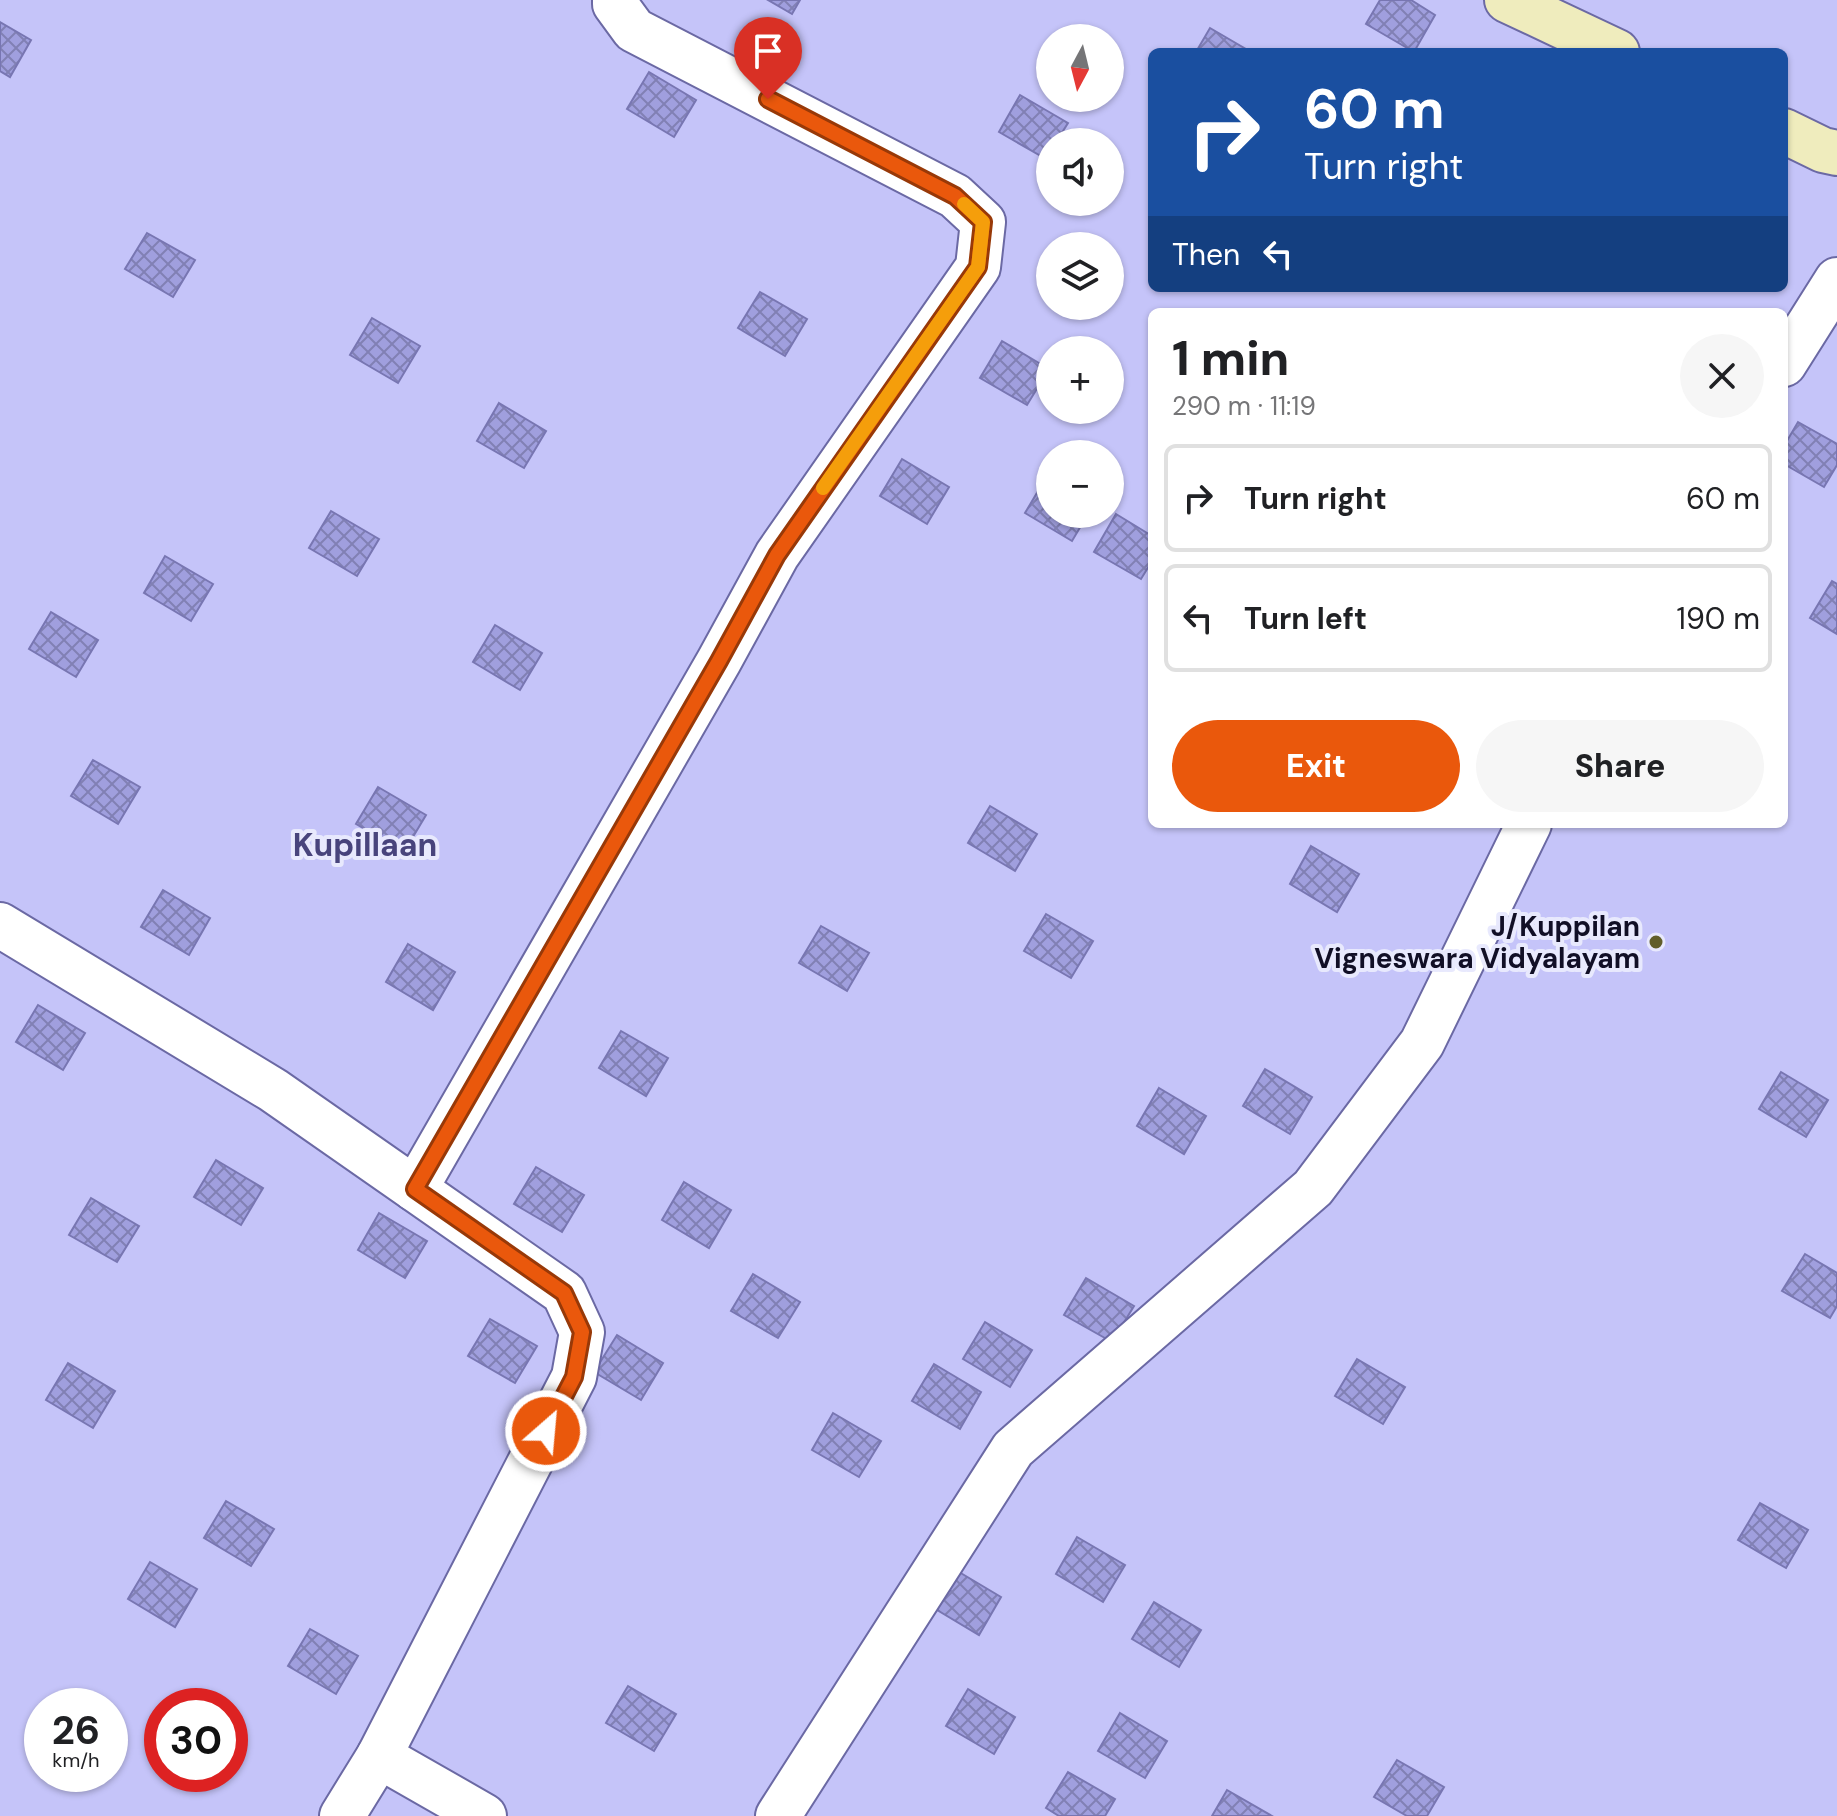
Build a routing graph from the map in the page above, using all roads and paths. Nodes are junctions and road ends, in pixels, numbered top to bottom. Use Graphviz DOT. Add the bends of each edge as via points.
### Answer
graph roads {
  1 [pos="615,0"];
  2 [pos="1507,0"];
  3 [pos="1609,48"];
  4 [pos="1788,133"];
  5 [pos="1837,153"];
  6 [pos="1837,280"];
  7 [pos="1788,358"];
  8 [pos="1527,828"];
  9 [pos="0,925"];
  10 [pos="415,1189"];
  11 [pos="379,1756"];
  12 [pos="342,1816"];
  13 [pos="484,1816"];
  14 [pos="778,1816"];
  1 -- 10 [label="street" via="634,30 955,196 983,222 978,267 777,555"];
  2 -- 3 [label="street"];
  4 -- 5 [label="street"];
  6 -- 7 [label="street"];
  8 -- 14 [label="street" via="1422,1043 1313,1188 1013,1449"];
  9 -- 10 [label="street" via="273,1090"];
  10 -- 11 [label="street" via="564,1293 582,1332 574,1377"];
  11 -- 12 [label="street"];
  11 -- 13 [label="street"];
}
